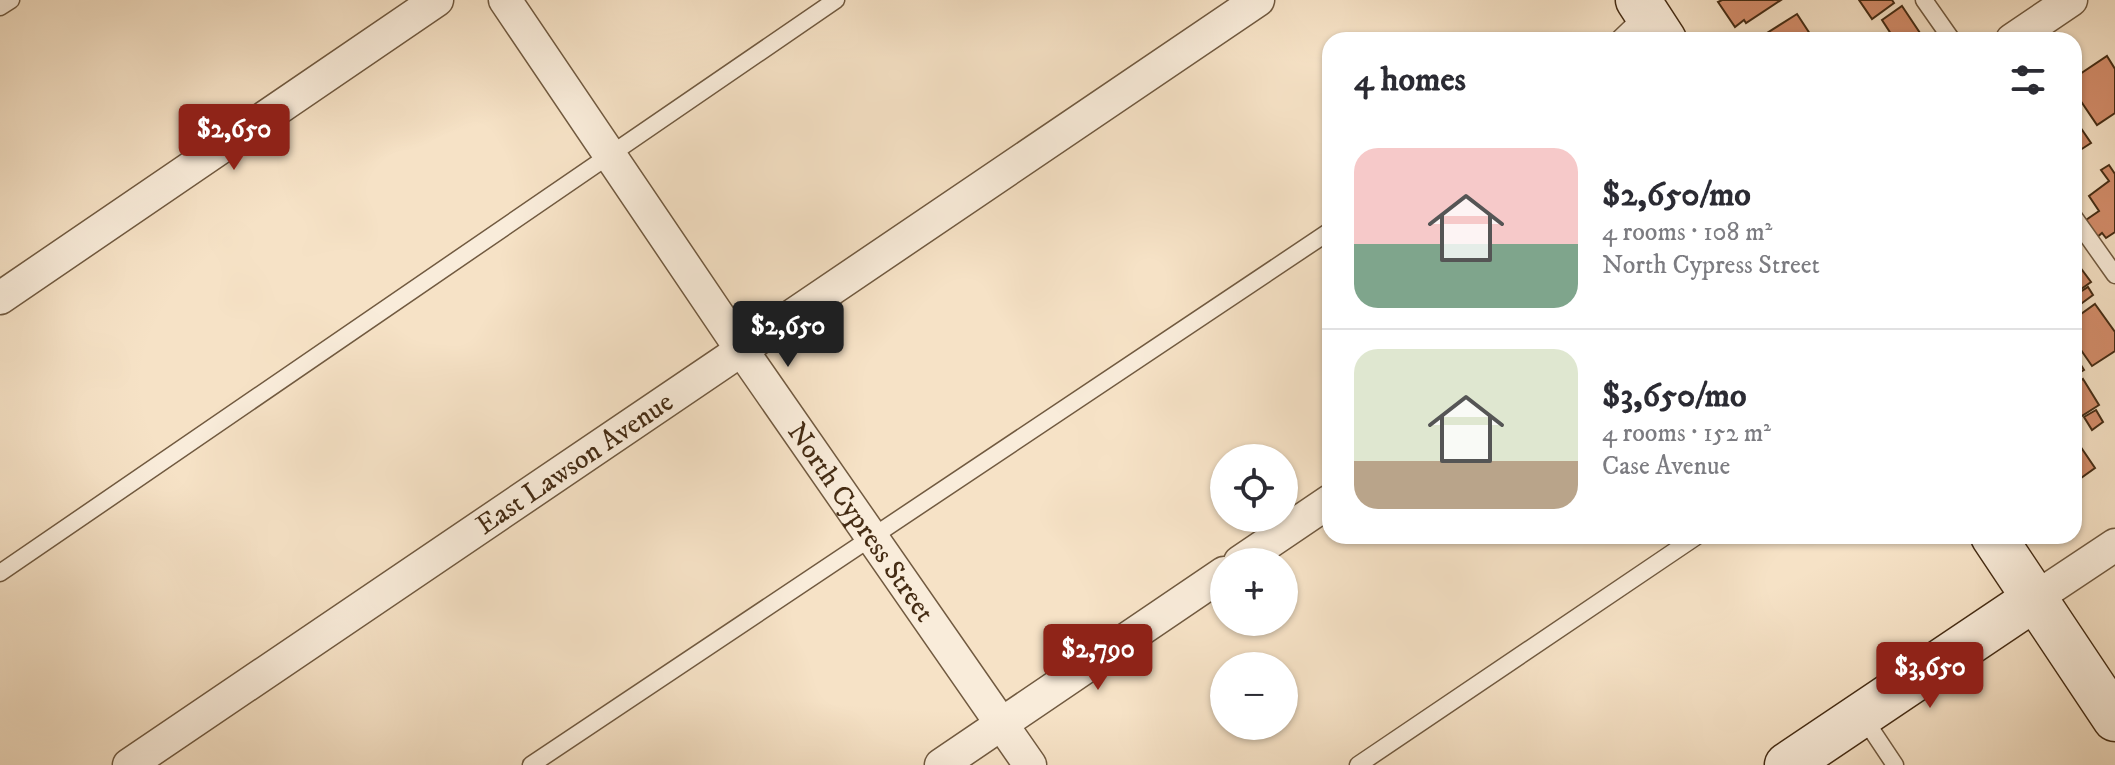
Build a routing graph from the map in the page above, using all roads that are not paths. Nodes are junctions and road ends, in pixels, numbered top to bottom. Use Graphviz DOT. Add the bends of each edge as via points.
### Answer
graph roads {
  1 [pos="11,0"];
  2 [pos="437,0"];
  3 [pos="505,0"];
  4 [pos="836,0"];
  5 [pos="1258,0"];
  6 [pos="1924,0"];
  7 [pos="2071,0"];
  8 [pos="0,7"];
  9 [pos="1946,32"];
  10 [pos="2024,32"];
  11 [pos="609,154"];
  12 [pos="2082,227"];
  13 [pos="1322,236"];
  14 [pos="2112,264"];
  15 [pos="0,298"];
  16 [pos="741,349"];
  17 [pos="1322,506"];
  18 [pos="871,536"];
  19 [pos="1685,544"];
  20 [pos="1998,544"];
  21 [pos="2115,545"];
  22 [pos="1261,548"];
  23 [pos="0,573"];
  24 [pos="1210,582"];
  25 [pos="2034,599"];
  26 [pos="1862,715"];
  27 [pos="2115,719"];
  28 [pos="1002,723"];
  29 [pos="129,765"];
  30 [pos="531,765"];
  31 [pos="941,765"];
  32 [pos="1030,765"];
  33 [pos="1358,765"];
  34 [pos="1787,765"];
  35 [pos="1895,765"];
  1 -- 8 [label="lane"];
  2 -- 15 [label="street"];
  3 -- 11 [label="street, North Cypress Street"];
  4 -- 11 [label="lane"];
  5 -- 16 [label="street, East Lawson Avenue"];
  6 -- 9 [label="lane"];
  7 -- 10 [label="street"];
  11 -- 16 [label="street, North Cypress Street"];
  11 -- 23 [label="lane"];
  12 -- 14 [label="lane"];
  13 -- 18 [label="lane"];
  16 -- 18 [label="street, North Cypress Street"];
  16 -- 29 [label="street, East Lawson Avenue"];
  17 -- 22 [label="street"];
  18 -- 28 [label="street, North Cypress Street"];
  18 -- 30 [label="lane"];
  19 -- 33 [label="lane"];
  20 -- 25 [label="street"];
  21 -- 25 [label="street"];
  24 -- 28 [label="street"];
  25 -- 26 [label="street"];
  25 -- 27 [label="street"];
  26 -- 34 [label="street"];
  26 -- 35 [label="lane"];
  28 -- 31 [label="street"];
  28 -- 32 [label="street, North Cypress Street"];
}
